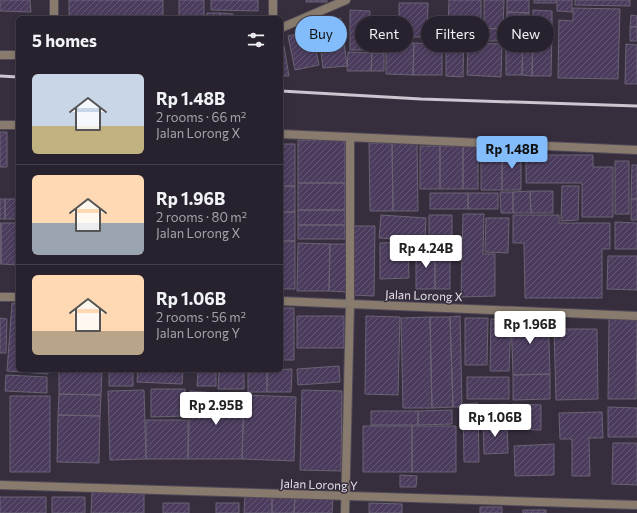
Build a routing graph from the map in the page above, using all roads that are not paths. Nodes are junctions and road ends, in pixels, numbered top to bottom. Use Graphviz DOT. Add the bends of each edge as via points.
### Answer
graph roads {
  1 [pos="54,0"];
  2 [pos="273,0"];
  3 [pos="346,0"];
  4 [pos="54,16"];
  5 [pos="273,16"];
  6 [pos="283,27"];
  7 [pos="0,55"];
  8 [pos="16,55"];
  9 [pos="0,125"];
  10 [pos="16,125"];
  11 [pos="283,134"];
  12 [pos="350,137"];
  13 [pos="637,150"];
  14 [pos="0,296"];
  15 [pos="16,297"];
  16 [pos="283,301"];
  17 [pos="350,304"];
  18 [pos="637,316"];
  19 [pos="0,485"];
  20 [pos="346,496"];
  21 [pos="637,505"];
  22 [pos="346,513"];
  1 -- 4 [label="street"];
  2 -- 5 [label="street"];
  3 -- 6 [label="street"];
  7 -- 8 [label="street"];
  9 -- 10 [label="street"];
  11 -- 12 [label="street"];
  12 -- 13 [label="street"];
  12 -- 17 [label="street"];
  14 -- 15 [label="street"];
  16 -- 17 [label="street, Jalan Lorong X"];
  17 -- 18 [label="street, Jalan Lorong X"];
  17 -- 20 [label="street"];
  19 -- 20 [label="street, Jalan Lorong Y"];
  20 -- 21 [label="street, Jalan Lorong Y"];
  20 -- 22 [label="street"];
}
